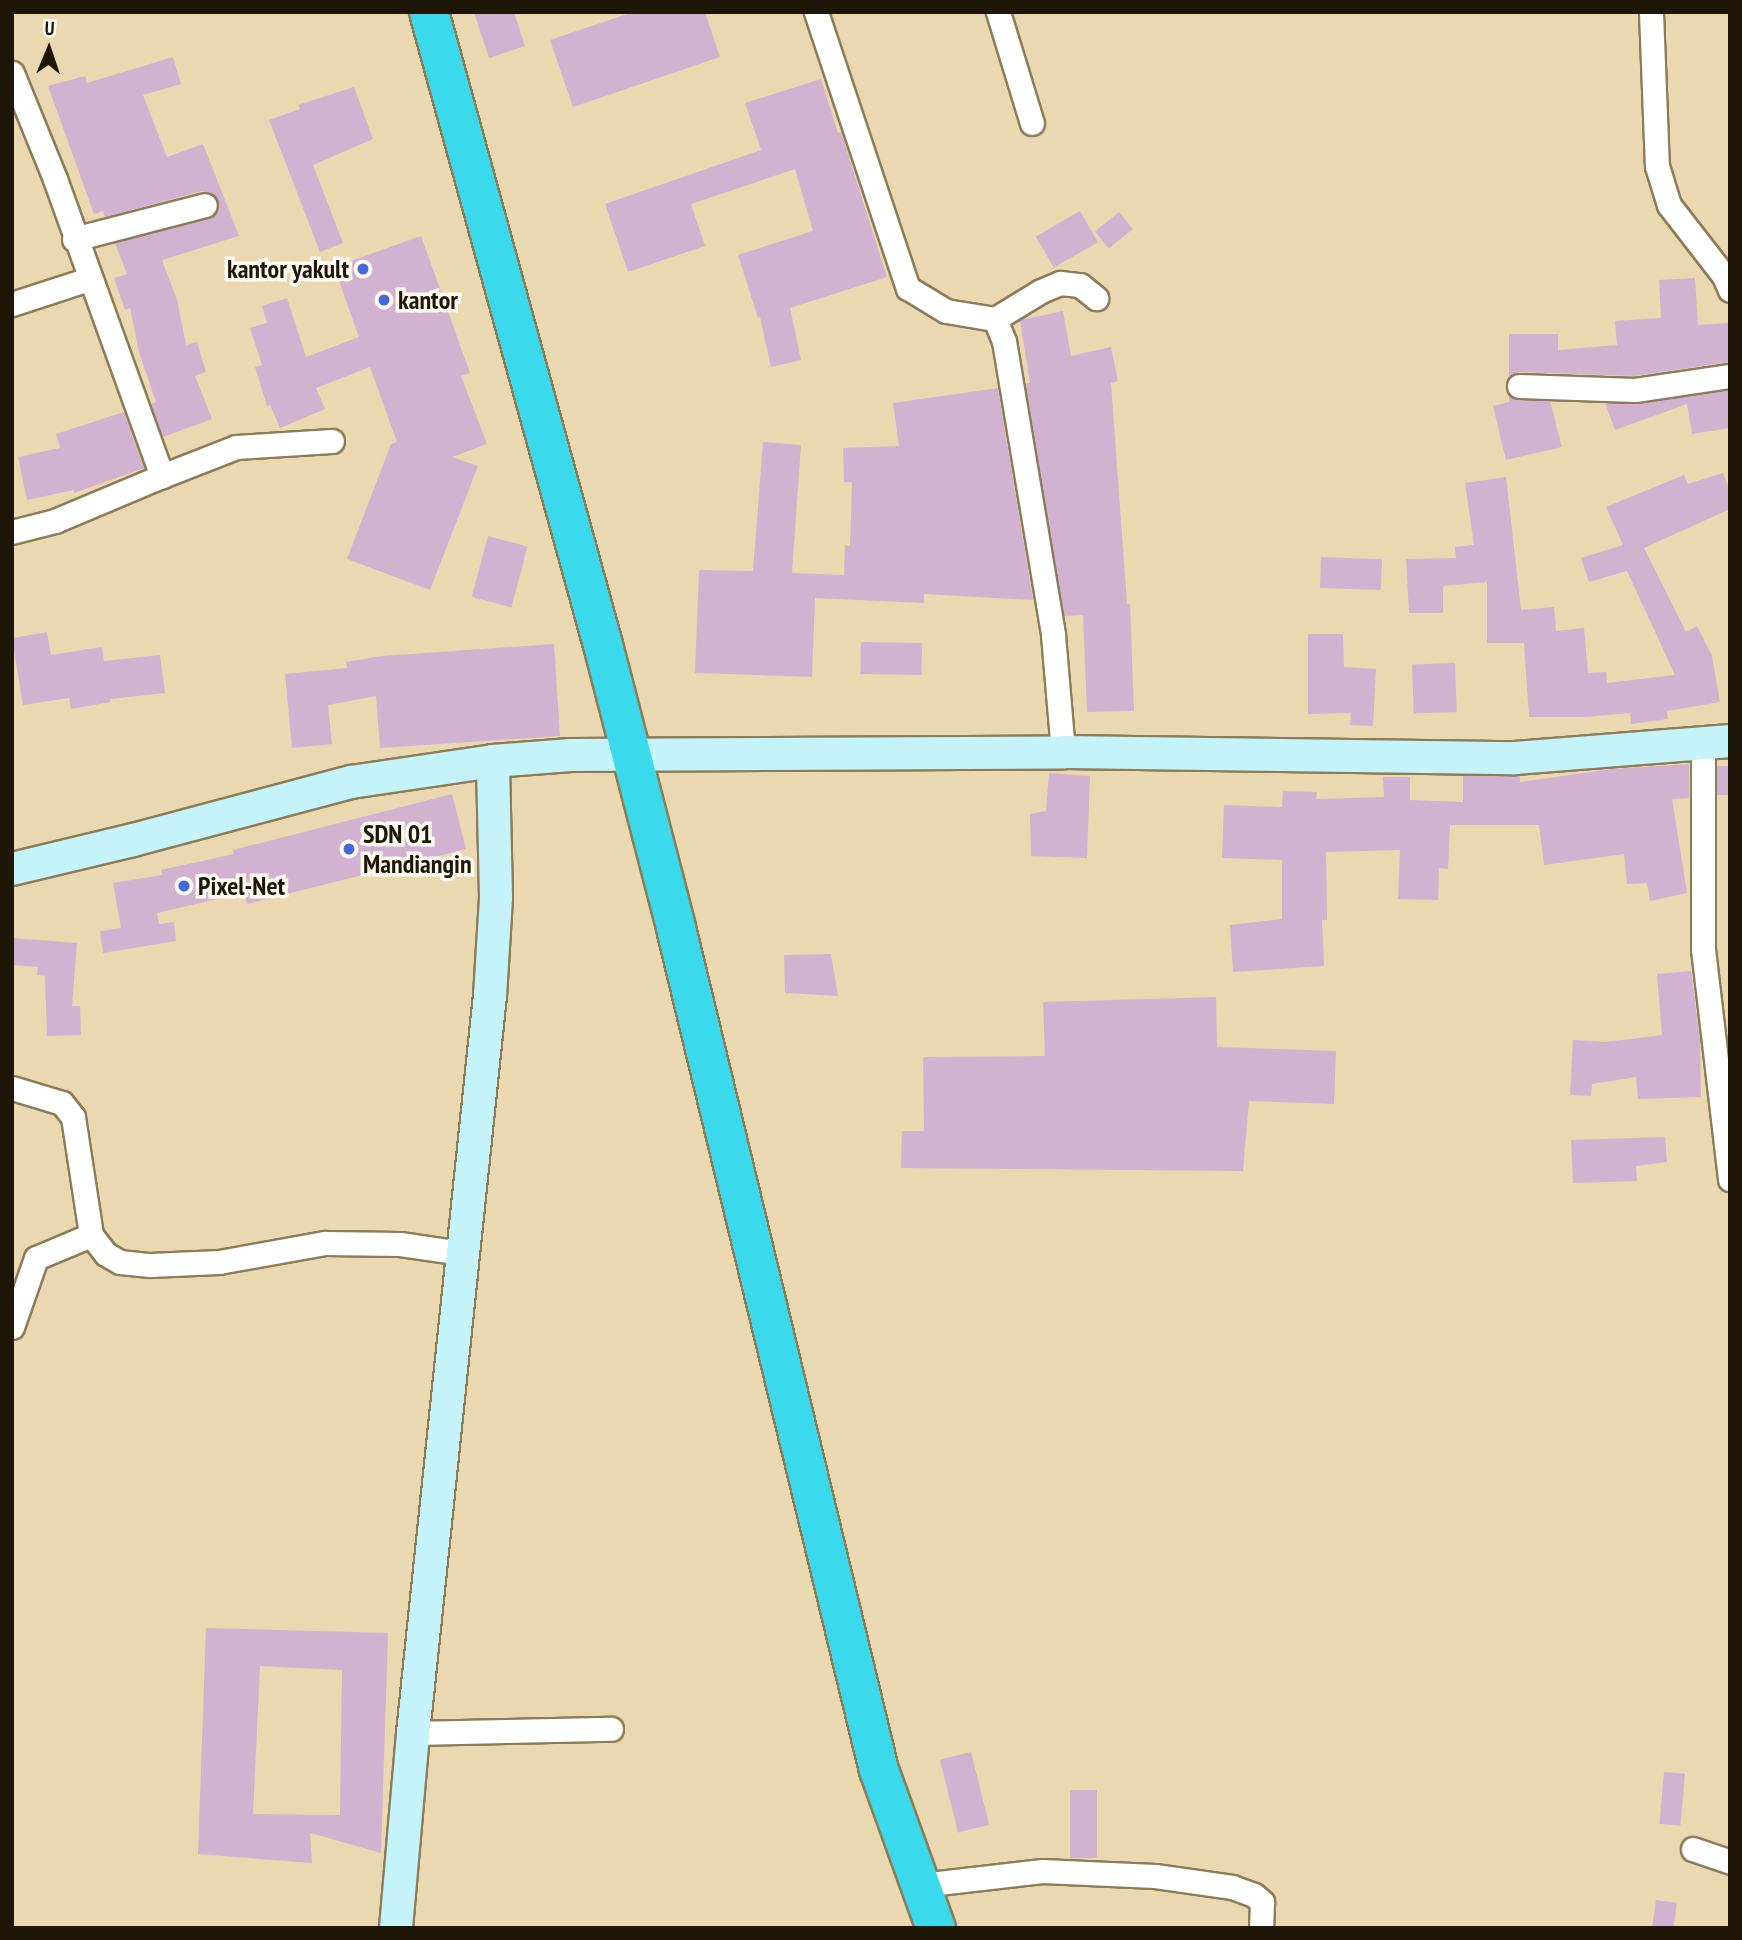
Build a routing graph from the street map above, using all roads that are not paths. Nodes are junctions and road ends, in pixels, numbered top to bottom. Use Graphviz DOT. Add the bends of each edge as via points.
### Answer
graph roads {
  1 [pos="429,12"];
  2 [pos="816,12"];
  3 [pos="998,12"];
  4 [pos="1651,12"];
  5 [pos="12,73"];
  6 [pos="1032,123"];
  7 [pos="205,205"];
  8 [pos="74,239"];
  9 [pos="89,278"];
  10 [pos="1730,290"];
  11 [pos="1096,298"];
  12 [pos="12,304"];
  13 [pos="995,319"];
  14 [pos="1730,376"];
  15 [pos="1519,386"];
  16 [pos="332,441"];
  17 [pos="162,476"];
  18 [pos="12,532"];
  19 [pos="1717,742"];
  20 [pos="1063,752"];
  21 [pos="632,756"];
  22 [pos="493,761"];
  23 [pos="12,869"];
  24 [pos="1720,986"];
  25 [pos="12,1088"];
  26 [pos="1730,1179"];
  27 [pos="91,1236"];
  28 [pos="462,1253"];
  29 [pos="12,1327"];
  30 [pos="611,1729"];
  31 [pos="413,1733"];
  32 [pos="1693,1849"];
  33 [pos="1730,1862"];
  34 [pos="921,1885"];
  35 [pos="396,1928"];
  36 [pos="936,1928"];
  37 [pos="1261,1928"];
  1 -- 21 [label="highway"];
  2 -- 13 [label="street" via="908,288 946,311"];
  3 -- 6 [label="street"];
  4 -- 10 [label="street" via="1657,166 1669,205"];
  5 -- 8 [label="street"];
  7 -- 8 [label="street"];
  8 -- 9 [label="street"];
  9 -- 12 [label="street"];
  9 -- 17 [label="street"];
  11 -- 13 [label="street" via="1080,285 1060,283"];
  13 -- 20 [label="street" via="1004,341 1050,622"];
  14 -- 15 [label="street" via="1635,390"];
  16 -- 17 [label="street" via="236,447"];
  17 -- 18 [label="street" via="55,522"];
  19 -- 20 [label="street" via="1515,758"];
  19 -- 24 [label="street" via="1703,949"];
  20 -- 21 [label="street"];
  21 -- 22 [label="street"];
  21 -- 34 [label="highway" via="879,1770"];
  22 -- 23 [label="street" via="351,782"];
  22 -- 28 [label="street" via="496,897"];
  24 -- 26 [label="street"];
  25 -- 27 [label="street" via="62,1103 73,1117"];
  27 -- 28 [label="street" via="120,1262 150,1265 219,1262 326,1243 400,1244"];
  27 -- 29 [label="street" via="36,1258"];
  28 -- 31 [label="street"];
  30 -- 31 [label="street"];
  31 -- 35 [label="street"];
  32 -- 33 [label="street"];
  34 -- 36 [label="highway"];
  34 -- 37 [label="street" via="1042,1871 1155,1876 1232,1886 1254,1895 1262,1902"];
}
